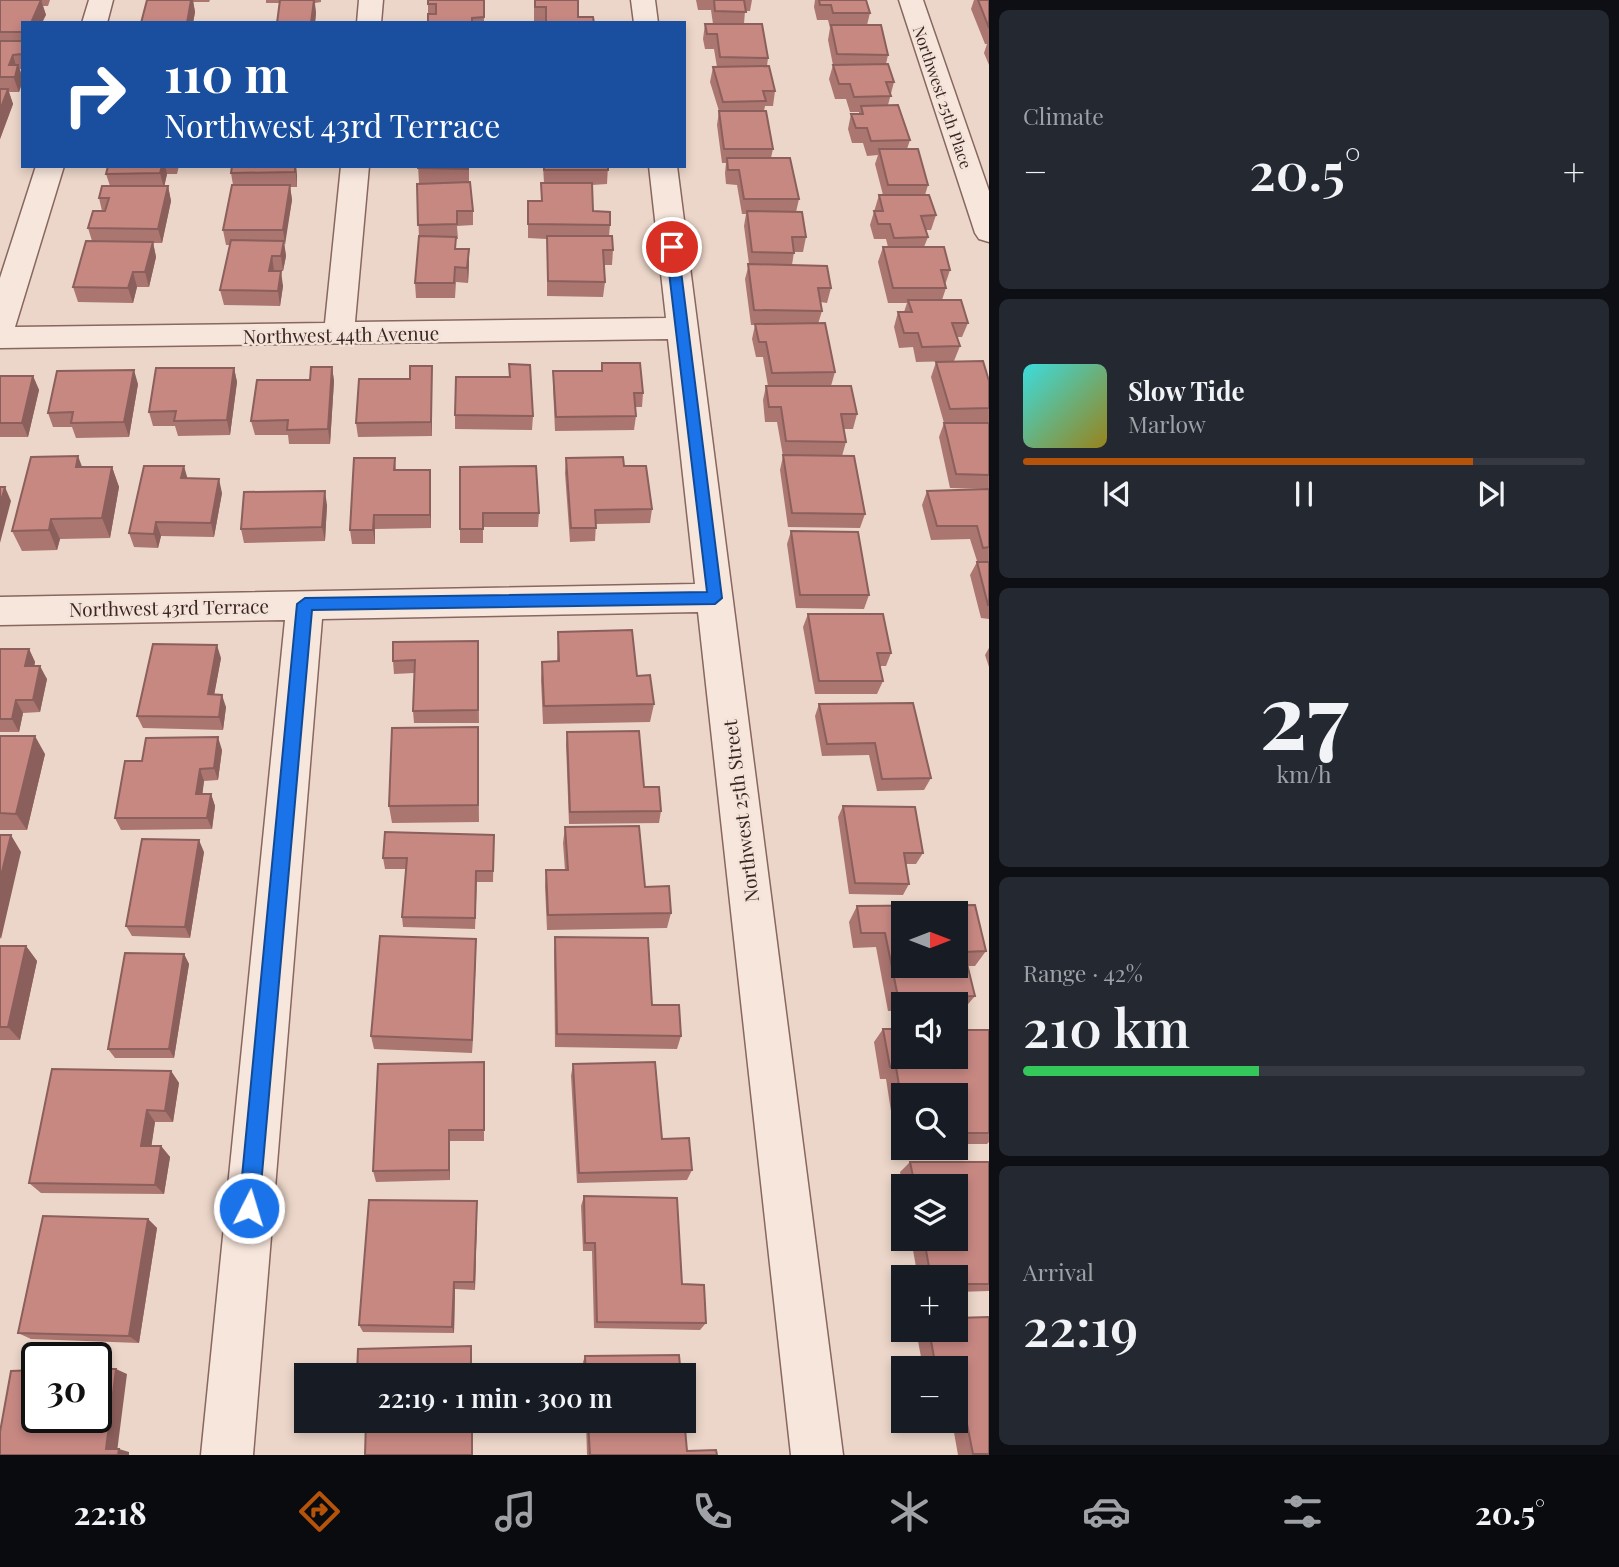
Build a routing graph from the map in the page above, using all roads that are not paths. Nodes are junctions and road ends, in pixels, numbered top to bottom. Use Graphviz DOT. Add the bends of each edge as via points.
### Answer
graph roads {
  1 [pos="101,0"];
  2 [pos="371,0"];
  3 [pos="643,0"];
  4 [pos="911,0"];
  5 [pos="95,21"];
  6 [pos="369,21"];
  7 [pos="646,21"];
  8 [pos="49,168"];
  9 [pos="355,168"];
  10 [pos="663,168"];
  11 [pos="989,233"];
  12 [pos="0,327"];
  13 [pos="682,328"];
  14 [pos="339,334"];
  15 [pos="0,338"];
  16 [pos="715,598"];
  17 [pos="305,604"];
  18 [pos="0,611"];
  19 [pos="227,1455"];
  20 [pos="817,1455"];
  1 -- 5 [label="street"];
  2 -- 6 [label="street"];
  3 -- 7 [label="street"];
  4 -- 11 [label="street, Northwest 25th Place"];
  8 -- 12 [label="street"];
  9 -- 14 [label="street"];
  10 -- 13 [label="street, Northwest 25th Street"];
  13 -- 14 [label="street, Northwest 44th Avenue"];
  13 -- 16 [label="street, Northwest 25th Street"];
  14 -- 15 [label="street, Northwest 44th Avenue"];
  16 -- 17 [label="street, Northwest 43rd Terrace"];
  16 -- 20 [label="street, Northwest 25th Street"];
  17 -- 18 [label="street, Northwest 43rd Terrace"];
  17 -- 19 [label="street"];
}
